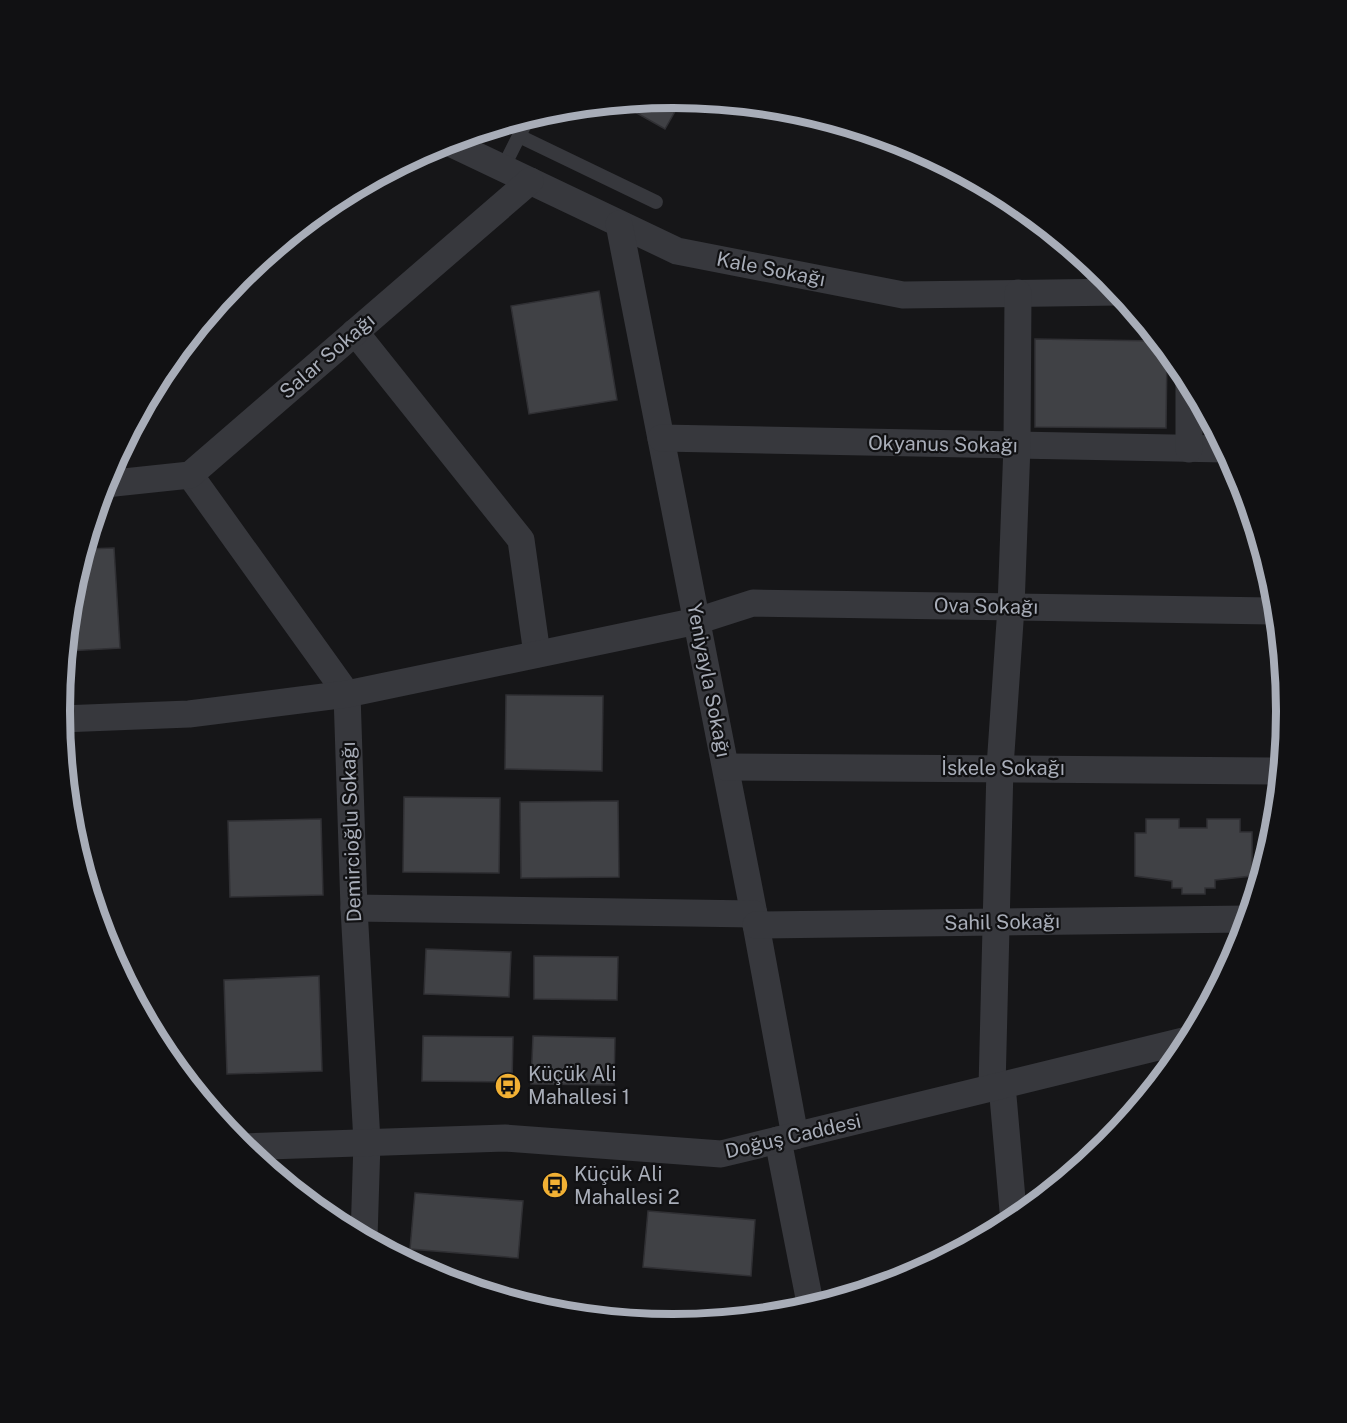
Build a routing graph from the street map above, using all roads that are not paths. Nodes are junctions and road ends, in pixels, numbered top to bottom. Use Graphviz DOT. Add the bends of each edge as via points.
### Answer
graph roads {
  1 [pos="523,128"];
  2 [pos="519,136"];
  3 [pos="460,148"];
  4 [pos="503,168"];
  5 [pos="530,181"];
  6 [pos="657,202"];
  7 [pos="619,224"];
  8 [pos="1107,292"];
  9 [pos="1018,293"];
  10 [pos="355,332"];
  11 [pos="1189,399"];
  12 [pos="661,438"];
  13 [pos="1017,445"];
  14 [pos="1189,449"];
  15 [pos="1216,449"];
  16 [pos="190,475"];
  17 [pos="115,483"];
  18 [pos="1011,607"];
  19 [pos="1268,611"];
  20 [pos="697,621"];
  21 [pos="537,654"];
  22 [pos="346,694"];
  23 [pos="70,719"];
  24 [pos="726,767"];
  25 [pos="1000,767"];
  26 [pos="1273,771"];
  27 [pos="354,908"];
  28 [pos="755,919"];
  29 [pos="1239,919"];
  30 [pos="996,922"];
  31 [pos="1178,1042"];
  32 [pos="997,1087"];
  33 [pos="786,1138"];
  34 [pos="367,1142"];
  35 [pos="256,1146"];
  36 [pos="1013,1210"];
  37 [pos="364,1229"];
  38 [pos="810,1299"];
  1 -- 2 [label="lane"];
  2 -- 4 [label="lane"];
  2 -- 6 [label="lane"];
  3 -- 4 [label="street, Kale Sokağı"];
  4 -- 5 [label="street, Kale Sokağı"];
  5 -- 7 [label="street, Kale Sokağı"];
  5 -- 10 [label="street, Salar Sokağı"];
  7 -- 9 [label="street, Kale Sokağı" via="677,251 903,295"];
  7 -- 12 [label="street, Yeniyayla Sokağı"];
  8 -- 9 [label="street, Kale Sokağı"];
  9 -- 13 [label="street"];
  10 -- 16 [label="street, Salar Sokağı"];
  10 -- 21 [label="street" via="521,540"];
  11 -- 14 [label="street"];
  12 -- 13 [label="street, Okyanus Sokağı"];
  12 -- 20 [label="street, Yeniyayla Sokağı"];
  13 -- 14 [label="street, Okyanus Sokağı"];
  13 -- 18 [label="street"];
  14 -- 15 [label="street, Okyanus Sokağı"];
  16 -- 17 [label="street"];
  16 -- 22 [label="street"];
  18 -- 19 [label="street, Ova Sokağı"];
  18 -- 20 [label="street, Ova Sokağı" via="753,603"];
  18 -- 25 [label="street"];
  20 -- 21 [label="street, Ova Sokağı"];
  20 -- 24 [label="street, Yeniyayla Sokağı"];
  21 -- 22 [label="street, Ova Sokağı"];
  22 -- 23 [label="street, Ova Sokağı" via="189,714"];
  22 -- 27 [label="street, Demircioğlu Sokağı"];
  24 -- 25 [label="street, İskele Sokağı"];
  24 -- 28 [label="street, Yeniyayla Sokağı"];
  25 -- 26 [label="street, İskele Sokağı"];
  25 -- 30 [label="street"];
  27 -- 28 [label="street, Sahil Sokağı"];
  27 -- 34 [label="street, Demircioğlu Sokağı"];
  28 -- 30 [label="street, Sahil Sokağı"];
  28 -- 33 [label="street, Yeniyayla Sokağı"];
  29 -- 30 [label="street, Sahil Sokağı"];
  30 -- 32 [label="street"];
  31 -- 32 [label="street, Doğuş Caddesi"];
  32 -- 33 [label="street, Doğuş Caddesi"];
  32 -- 36 [label="street"];
  33 -- 34 [label="street, Doğuş Caddesi" via="721,1154 505,1138"];
  33 -- 38 [label="street, Yeniyayla Sokağı"];
  34 -- 35 [label="street, Doğuş Caddesi"];
  34 -- 37 [label="street, Demircioğlu Sokağı"];
}
